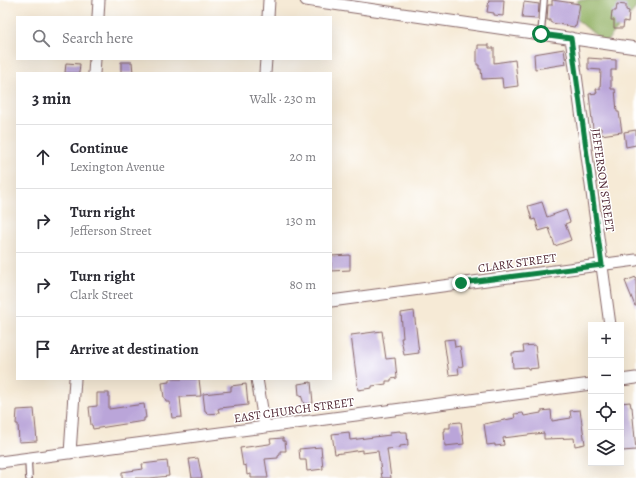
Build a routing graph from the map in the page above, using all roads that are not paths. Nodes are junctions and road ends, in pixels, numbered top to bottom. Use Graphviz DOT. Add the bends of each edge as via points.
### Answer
graph roads {
  1 [pos="99,0"];
  2 [pos="269,0"];
  3 [pos="306,0"];
  4 [pos="544,0"];
  5 [pos="98,16"];
  6 [pos="268,16"];
  7 [pos="541,34"];
  8 [pos="571,38"];
  9 [pos="636,48"];
  10 [pos="95,60"];
  11 [pos="266,60"];
  12 [pos="94,72"];
  13 [pos="265,72"];
  14 [pos="636,260"];
  15 [pos="602,265"];
  16 [pos="332,301"];
  17 [pos="610,322"];
  18 [pos="636,378"];
  19 [pos="75,380"];
  20 [pos="257,380"];
  21 [pos="624,380"];
  22 [pos="588,384"];
  23 [pos="265,427"];
  24 [pos="70,453"];
  25 [pos="28,459"];
  26 [pos="0,462"];
  27 [pos="29,478"];
  1 -- 5 [label="street"];
  2 -- 6 [label="street"];
  3 -- 7 [label="street"];
  4 -- 7 [label="lane"];
  7 -- 8 [label="street"];
  8 -- 9 [label="street"];
  8 -- 15 [label="street, JEFFERSON STREET"];
  10 -- 12 [label="street"];
  11 -- 13 [label="street"];
  14 -- 15 [label="street, CLARK STREET"];
  15 -- 16 [label="street, CLARK STREET"];
  15 -- 17 [label="street, JEFFERSON STREET"];
  18 -- 21 [label="street"];
  19 -- 24 [label="street"];
  20 -- 23 [label="street"];
  22 -- 23 [label="street, EAST CHURCH STREET"];
  23 -- 24 [label="street, EAST CHURCH STREET"];
  24 -- 25 [label="street, EAST CHURCH STREET"];
  25 -- 26 [label="street, EAST CHURCH STREET"];
  25 -- 27 [label="lane"];
}
